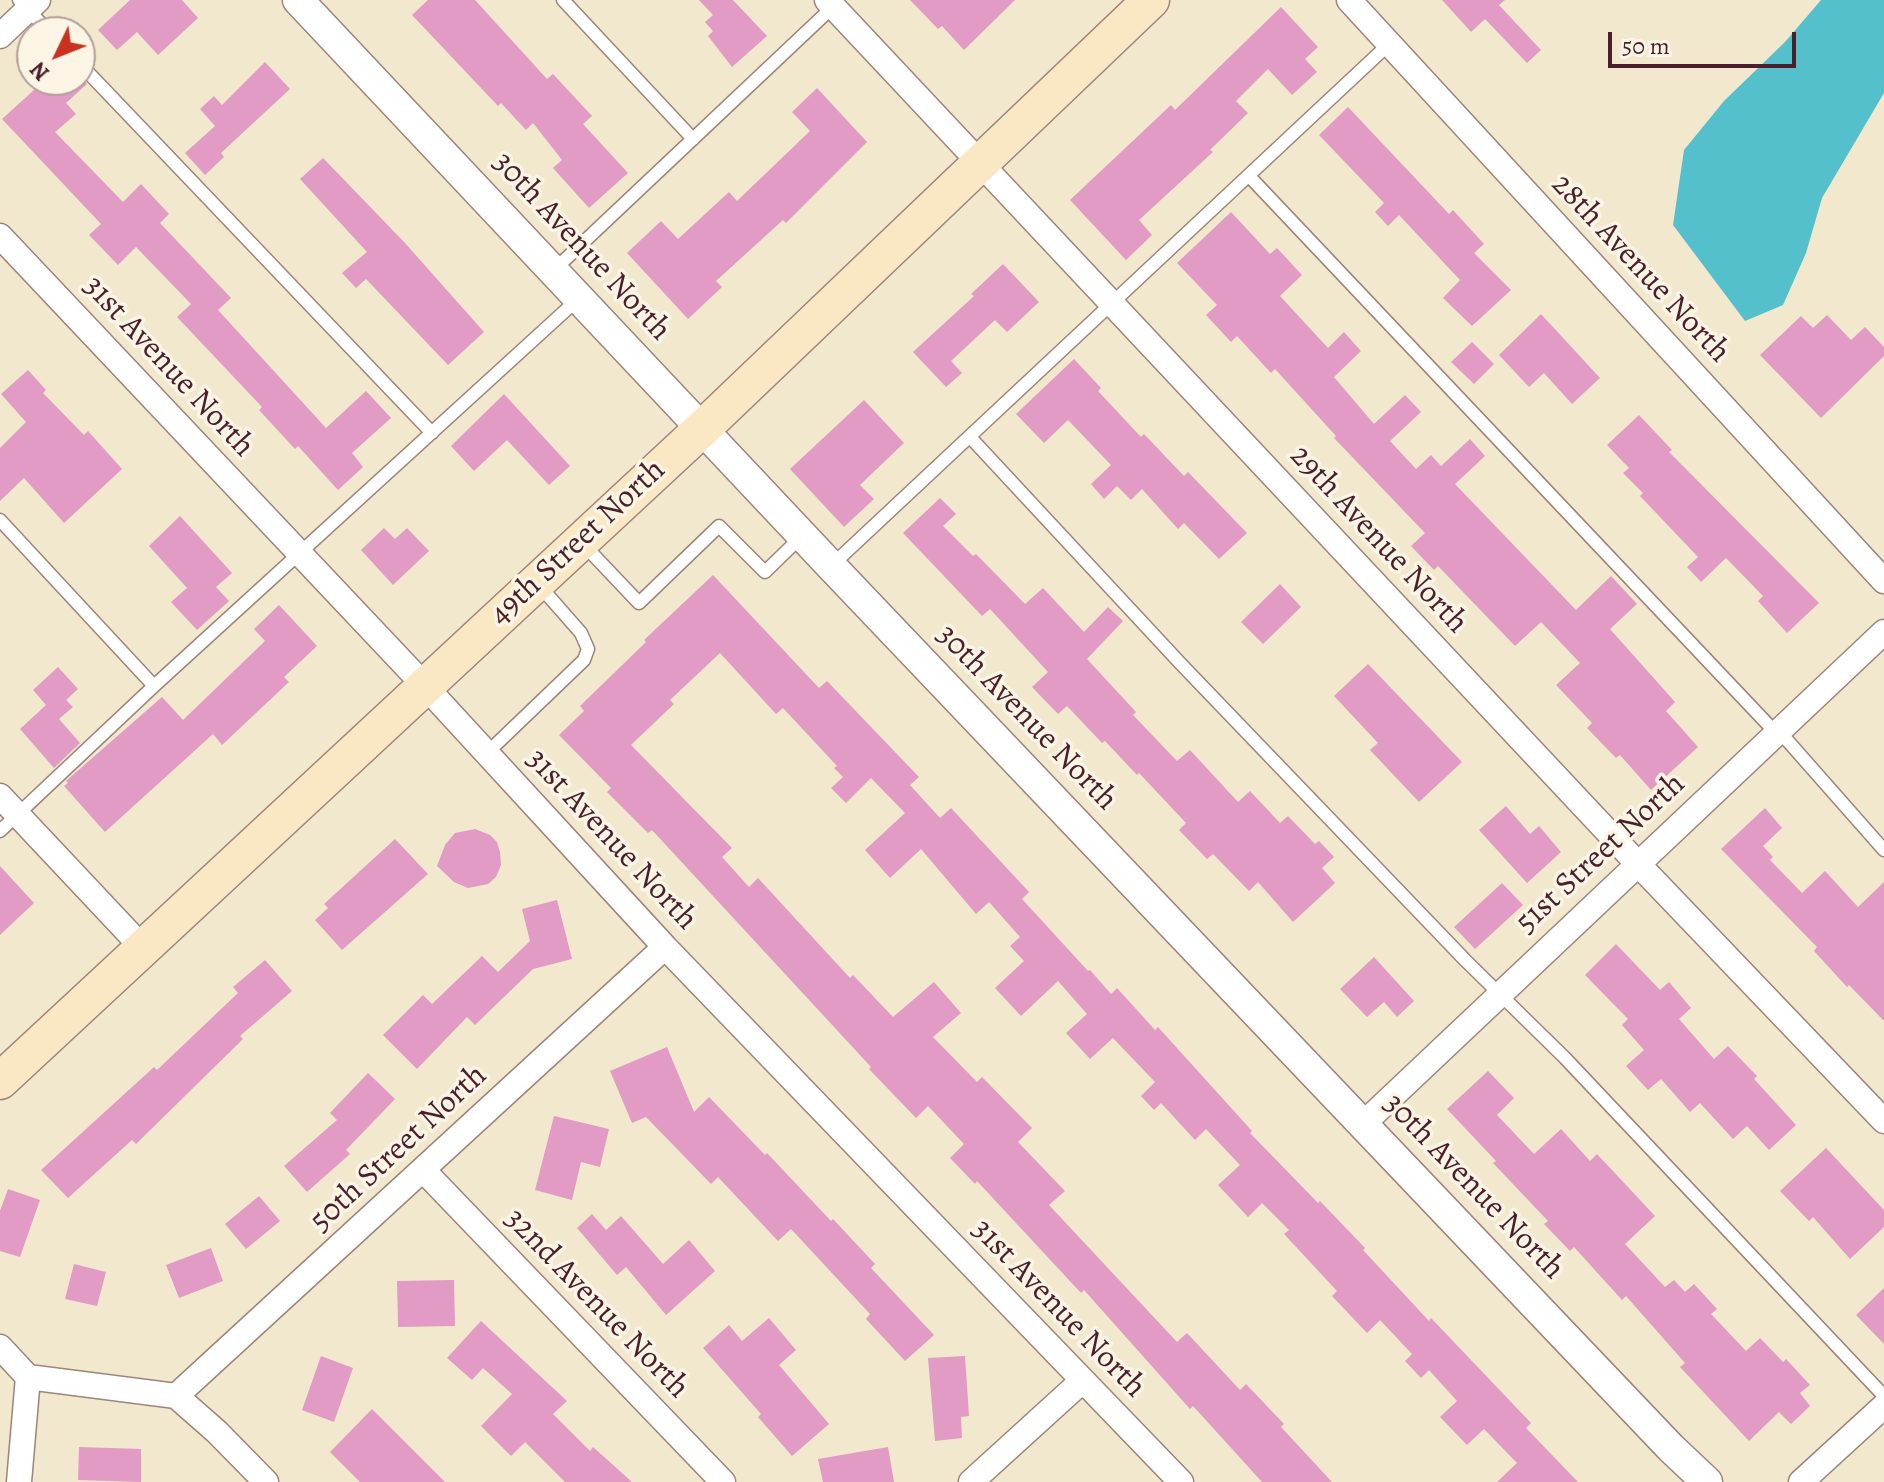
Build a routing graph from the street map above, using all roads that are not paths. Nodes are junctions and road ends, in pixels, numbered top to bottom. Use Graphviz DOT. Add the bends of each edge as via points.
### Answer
graph roads {
  1 [pos="298,0"];
  2 [pos="563,0"];
  3 [pos="1151,0"];
  4 [pos="1349,0"];
  5 [pos="833,2"];
  6 [pos="28,3"];
  7 [pos="0,36"];
  8 [pos="1389,44"];
  9 [pos="96,81"];
  10 [pos="693,139"];
  11 [pos="980,161"];
  12 [pos="1249,176"];
  13 [pos="0,236"];
  14 [pos="554,270"];
  15 [pos="580,297"];
  16 [pos="1114,304"];
  17 [pos="703,428"];
  18 [pos="432,433"];
  19 [pos="970,437"];
  20 [pos="0,520"];
  21 [pos="803,535"];
  22 [pos="580,541"];
  23 [pos="300,554"];
  24 [pos="831,566"];
  25 [pos="1884,581"];
  26 [pos="536,582"];
  27 [pos="1884,632"];
  28 [pos="424,685"];
  29 [pos="154,686"];
  30 [pos="1778,732"];
  31 [pos="487,753"];
  32 [pos="0,796"];
  33 [pos="9,823"];
  34 [pos="1884,850"];
  35 [pos="1638,864"];
  36 [pos="142,947"];
  37 [pos="665,947"];
  38 [pos="1499,994"];
  39 [pos="0,1081"];
  40 [pos="1884,1121"];
  41 [pos="1363,1124"];
  42 [pos="424,1171"];
  43 [pos="0,1347"];
  44 [pos="28,1377"];
  45 [pos="1082,1381"];
  46 [pos="176,1396"];
  47 [pos="1884,1396"];
  48 [pos="1884,1406"];
  49 [pos="19,1482"];
  50 [pos="266,1482"];
  51 [pos="723,1482"];
  52 [pos="971,1482"];
  53 [pos="1181,1482"];
  54 [pos="1707,1482"];
  55 [pos="1801,1482"];
  1 -- 14 [label="street, 30th Avenue North"];
  2 -- 10 [label="lane"];
  3 -- 11 [label="main road, 49th Street North"];
  4 -- 8 [label="street, 28th Avenue North"];
  5 -- 10 [label="lane"];
  5 -- 11 [label="street, 29th Avenue North"];
  6 -- 7 [label="street"];
  8 -- 12 [label="lane"];
  8 -- 25 [label="street, 28th Avenue North"];
  9 -- 18 [label="lane"];
  10 -- 14 [label="lane"];
  11 -- 16 [label="street, 29th Avenue North"];
  11 -- 17 [label="main road, 49th Street North"];
  12 -- 16 [label="lane"];
  12 -- 30 [label="lane"];
  13 -- 23 [label="street, 31st Avenue North"];
  14 -- 15 [label="street, 30th Avenue North"];
  15 -- 17 [label="street, 30th Avenue North"];
  15 -- 18 [label="lane"];
  16 -- 19 [label="lane"];
  16 -- 35 [label="street, 29th Avenue North"];
  17 -- 21 [label="street, 30th Avenue North"];
  17 -- 22 [label="main road, 49th Street North"];
  18 -- 23 [label="lane"];
  19 -- 24 [label="lane"];
  19 -- 38 [label="lane"];
  20 -- 29 [label="lane"];
  21 -- 22 [label="lane" via="765,572 719,526 639,603"];
  21 -- 24 [label="street, 30th Avenue North"];
  22 -- 26 [label="main road, 49th Street North"];
  23 -- 28 [label="street, 31st Avenue North"];
  23 -- 29 [label="lane"];
  24 -- 41 [label="street, 30th Avenue North"];
  26 -- 28 [label="main road, 49th Street North"];
  26 -- 31 [label="lane" via="581,633 588,649 584,660"];
  27 -- 30 [label="street, 51st Street North"];
  28 -- 31 [label="street, 31st Avenue North"];
  28 -- 36 [label="main road, 49th Street North"];
  29 -- 33 [label="lane"];
  30 -- 34 [label="lane"];
  30 -- 35 [label="street, 51st Street North"];
  31 -- 37 [label="street, 31st Avenue North"];
  32 -- 33 [label="street"];
  33 -- 36 [label="street"];
  35 -- 38 [label="street, 51st Street North"];
  35 -- 40 [label="street, 29th Avenue North"];
  36 -- 39 [label="main road, 49th Street North"];
  37 -- 42 [label="street, 50th Street North"];
  37 -- 45 [label="street, 31st Avenue North"];
  38 -- 41 [label="street, 51st Street North"];
  38 -- 47 [label="lane"];
  41 -- 54 [label="street, 30th Avenue North"];
  42 -- 46 [label="street, 50th Street North"];
  42 -- 51 [label="street, 32nd Avenue North"];
  43 -- 44 [label="street"];
  44 -- 46 [label="street"];
  44 -- 49 [label="street"];
  45 -- 52 [label="street"];
  45 -- 53 [label="street, 31st Avenue North"];
  46 -- 50 [label="street"];
  48 -- 55 [label="street"];
}
